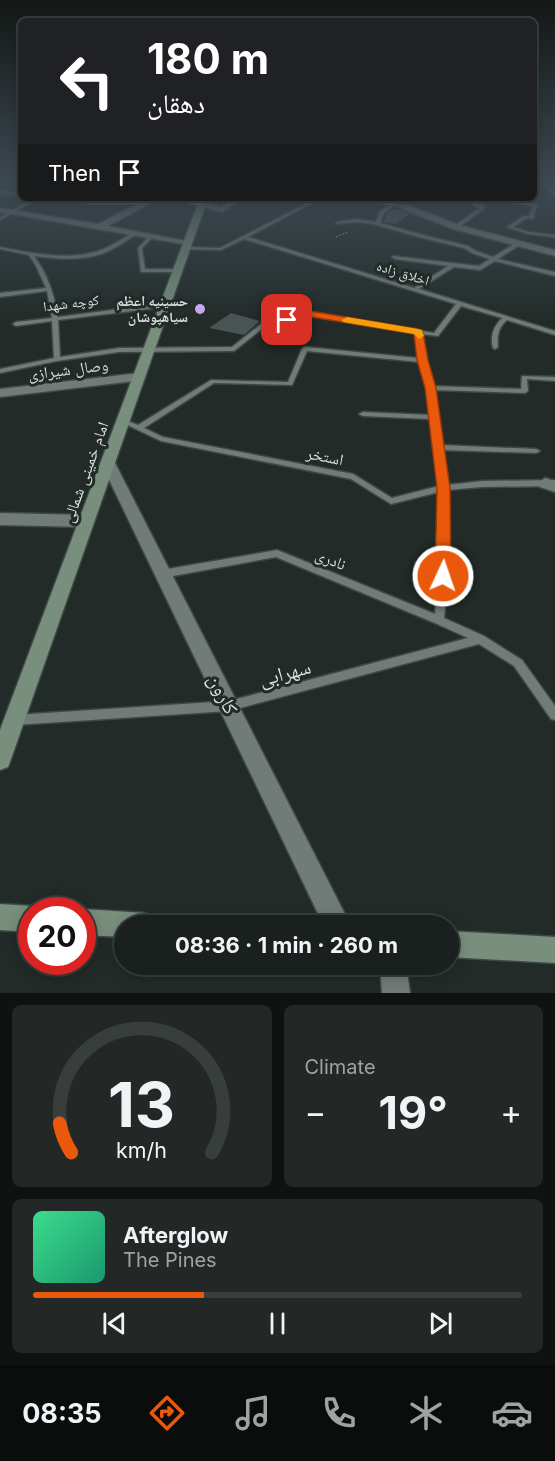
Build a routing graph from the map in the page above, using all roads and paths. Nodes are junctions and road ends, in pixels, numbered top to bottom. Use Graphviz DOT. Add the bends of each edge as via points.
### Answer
graph roads {
  1 [pos="119,230"];
  2 [pos="192,230"];
  3 [pos="255,230"];
  4 [pos="405,230"];
  5 [pos="469,230"];
  6 [pos="519,230"];
  7 [pos="135,233"];
  8 [pos="152,236"];
  9 [pos="555,236"];
  10 [pos="243,237"];
  11 [pos="519,243"];
  12 [pos="187,245"];
  13 [pos="0,248"];
  14 [pos="555,253"];
  15 [pos="31,255"];
  16 [pos="395,257"];
  17 [pos="496,258"];
  18 [pos="453,265"];
  19 [pos="178,271"];
  20 [pos="555,274"];
  21 [pos="48,289"];
  22 [pos="416,289"];
  23 [pos="0,295"];
  24 [pos="460,303"];
  25 [pos="165,305"];
  26 [pos="57,318"];
  27 [pos="506,318"];
  28 [pos="16,324"];
  29 [pos="418,332"];
  30 [pos="555,333"];
  31 [pos="495,347"];
  32 [pos="149,349"];
  33 [pos="57,359"];
  34 [pos="422,360"];
  35 [pos="0,371"];
  36 [pos="139,376"];
  37 [pos="555,379"];
  38 [pos="430,388"];
  39 [pos="0,393"];
  40 [pos="363,414"];
  41 [pos="434,417"];
  42 [pos="123,421"];
  43 [pos="139,428"];
  44 [pos="438,447"];
  45 [pos="536,451"];
  46 [pos="108,464"];
  47 [pos="552,484"];
  48 [pos="443,488"];
  49 [pos="0,519"];
  50 [pos="86,521"];
  51 [pos="162,574"];
  52 [pos="439,620"];
  53 [pos="480,639"];
  54 [pos="229,706"];
  55 [pos="555,715"];
  56 [pos="14,720"];
  57 [pos="0,759"];
  58 [pos="333,915"];
  59 [pos="0,917"];
  60 [pos="18,918"];
  61 [pos="96,923"];
  62 [pos="114,924"];
  63 [pos="459,945"];
  64 [pos="555,950"];
  65 [pos="394,975"];
  66 [pos="396,993"];
  1 -- 7 [label="street"];
  2 -- 12 [label="main road, امام خمینی شمالی"];
  3 -- 10 [label="lane"];
  4 -- 17 [label="lane"];
  5 -- 11 [label="street"];
  6 -- 9 [label="lane"];
  7 -- 8 [label="street"];
  7 -- 15 [label="lane" via="93,254"];
  8 -- 12 [label="street"];
  8 -- 19 [label="lane" via="140,248 143,271"];
  10 -- 12 [label="lane" via="221,249"];
  10 -- 22 [label="lane, اخلاق زاده"];
  11 -- 14 [label="street"];
  11 -- 17 [label="lane"];
  12 -- 19 [label="main road, امام خمینی شمالی"];
  13 -- 15 [label="lane"];
  15 -- 21 [label="lane" via="41,267"];
  16 -- 18 [label="lane"];
  17 -- 18 [label="lane" via="480,268"];
  17 -- 20 [label="lane"];
  18 -- 22 [label="lane"];
  19 -- 25 [label="main road, امام خمینی شمالی"];
  21 -- 23 [label="lane"];
  21 -- 26 [label="lane"];
  22 -- 24 [label="lane, اخلاق زاده"];
  24 -- 27 [label="lane, اخلاق زاده"];
  24 -- 29 [label="lane" via="436,335"];
  25 -- 26 [label="lane, کوچه شهدا"];
  25 -- 32 [label="main road, امام خمینی شمالی"];
  26 -- 28 [label="lane, کوچه شهدا"];
  26 -- 33 [label="lane"];
  27 -- 30 [label="lane, اخلاق زاده"];
  27 -- 31 [label="lane" via="494,334"];
  29 -- 32 [label="lane" via="310,314 302,322 273,318 234,349"];
  29 -- 34 [label="lane"];
  32 -- 33 [label="lane"];
  32 -- 36 [label="main road, امام خمینی شمالی"];
  33 -- 35 [label="lane"];
  34 -- 38 [label="lane"];
  34 -- 43 [label="lane" via="305,349 290,384 213,381"];
  36 -- 39 [label="street, وصال شیرازی"];
  36 -- 42 [label="main road, امام خمینی شمالی"];
  37 -- 38 [label="lane" via="524,377 525,391"];
  38 -- 41 [label="lane"];
  40 -- 41 [label="lane"];
  41 -- 44 [label="lane"];
  42 -- 43 [label="lane, استخر"];
  42 -- 46 [label="main road, امام خمینی شمالی"];
  43 -- 48 [label="lane, استخر" via="161,439 353,477 391,501"];
  44 -- 45 [label="lane"];
  44 -- 48 [label="lane"];
  46 -- 50 [label="main road, امام خمینی شمالی"];
  46 -- 51 [label="street, کارون"];
  47 -- 48 [label="lane, استخر"];
  48 -- 52 [label="lane" via="445,554"];
  49 -- 50 [label="street"];
  50 -- 56 [label="main road, امام خمینی شمالی"];
  51 -- 52 [label="lane, نادری" via="277,553"];
  51 -- 54 [label="street, کارون"];
  52 -- 53 [label="lane, نادری"];
  53 -- 54 [label="lane, سهرابی"];
  53 -- 55 [label="lane" via="518,663"];
  54 -- 56 [label="lane, سهرابی"];
  54 -- 58 [label="street, کارون"];
  56 -- 57 [label="main road, امام خمینی شمالی"];
  59 -- 60 [label="main road"];
  61 -- 62 [label="main road"];
  63 -- 64 [label="main road"];
  65 -- 66 [label="street"];
}
